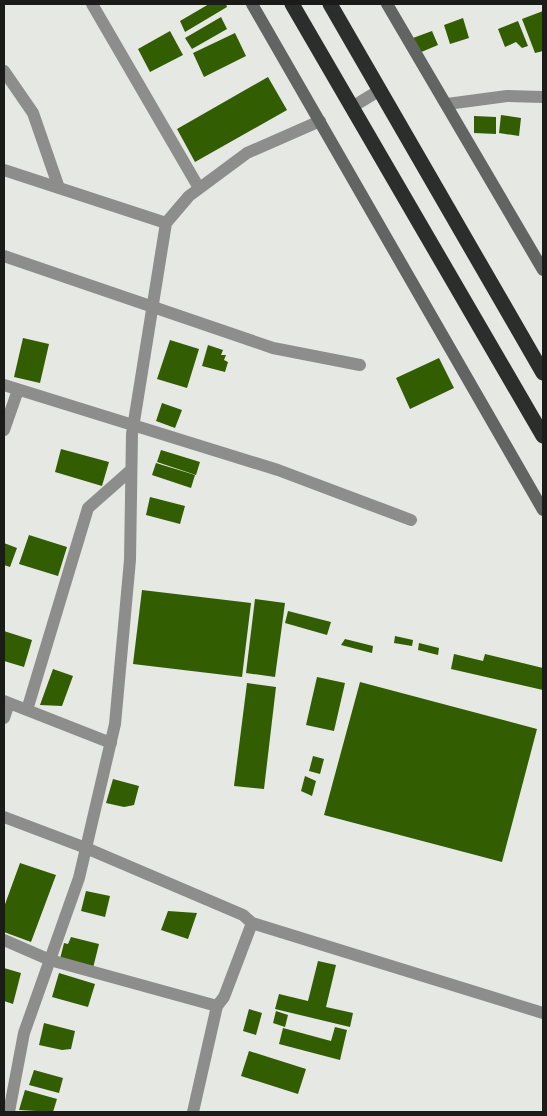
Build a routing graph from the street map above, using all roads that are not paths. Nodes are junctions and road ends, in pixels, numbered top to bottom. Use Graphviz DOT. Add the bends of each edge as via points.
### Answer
graph roads {
  1 [pos="92,4"];
  2 [pos="252,4"];
  3 [pos="292,4"];
  4 [pos="330,4"];
  5 [pos="387,4"];
  6 [pos="4,71"];
  7 [pos="380,90"];
  8 [pos="543,97"];
  9 [pos="447,104"];
  10 [pos="352,107"];
  11 [pos="320,121"];
  12 [pos="4,170"];
  13 [pos="59,188"];
  14 [pos="199,188"];
  15 [pos="166,223"];
  16 [pos="4,256"];
  17 [pos="543,270"];
  18 [pos="152,308"];
  19 [pos="360,365"];
  20 [pos="543,373"];
  21 [pos="4,385"];
  22 [pos="18,390"];
  23 [pos="133,426"];
  24 [pos="4,430"];
  25 [pos="543,436"];
  26 [pos="131,470"];
  27 [pos="543,510"];
  28 [pos="411,520"];
  29 [pos="6,702"];
  30 [pos="27,710"];
  31 [pos="4,718"];
  32 [pos="111,743"];
  33 [pos="4,817"];
  34 [pos="86,848"];
  35 [pos="252,923"];
  36 [pos="4,940"];
  37 [pos="50,960"];
  38 [pos="217,1006"];
  39 [pos="543,1013"];
  40 [pos="8,1103"];
  41 [pos="193,1112"];
  1 -- 14 [label="street"];
  2 -- 11 [label="street"];
  3 -- 10 [label="highway"];
  4 -- 7 [label="highway"];
  5 -- 9 [label="street"];
  6 -- 13 [label="street" via="33,112"];
  7 -- 10 [label="street"];
  7 -- 20 [label="highway"];
  8 -- 9 [label="street" via="508,96"];
  9 -- 17 [label="street"];
  10 -- 25 [label="highway"];
  11 -- 14 [label="street" via="247,153"];
  11 -- 27 [label="street"];
  12 -- 13 [label="street"];
  13 -- 15 [label="street"];
  14 -- 15 [label="street"];
  15 -- 18 [label="street"];
  16 -- 18 [label="street"];
  18 -- 19 [label="street" via="273,348"];
  18 -- 23 [label="street"];
  21 -- 22 [label="street"];
  22 -- 23 [label="street"];
  22 -- 24 [label="street"];
  23 -- 26 [label="street"];
  23 -- 28 [label="street" via="278,470"];
  26 -- 30 [label="street" via="88,508"];
  26 -- 32 [label="street" via="130,560"];
  29 -- 30 [label="street"];
  29 -- 31 [label="street"];
  30 -- 32 [label="street"];
  32 -- 34 [label="street"];
  33 -- 34 [label="street"];
  34 -- 35 [label="street" via="243,915"];
  34 -- 37 [label="street" via="79,878"];
  35 -- 38 [label="street" via="224,997"];
  35 -- 39 [label="street"];
  36 -- 37 [label="street"];
  37 -- 38 [label="street"];
  37 -- 40 [label="street" via="24,1034"];
  38 -- 41 [label="street"];
}
